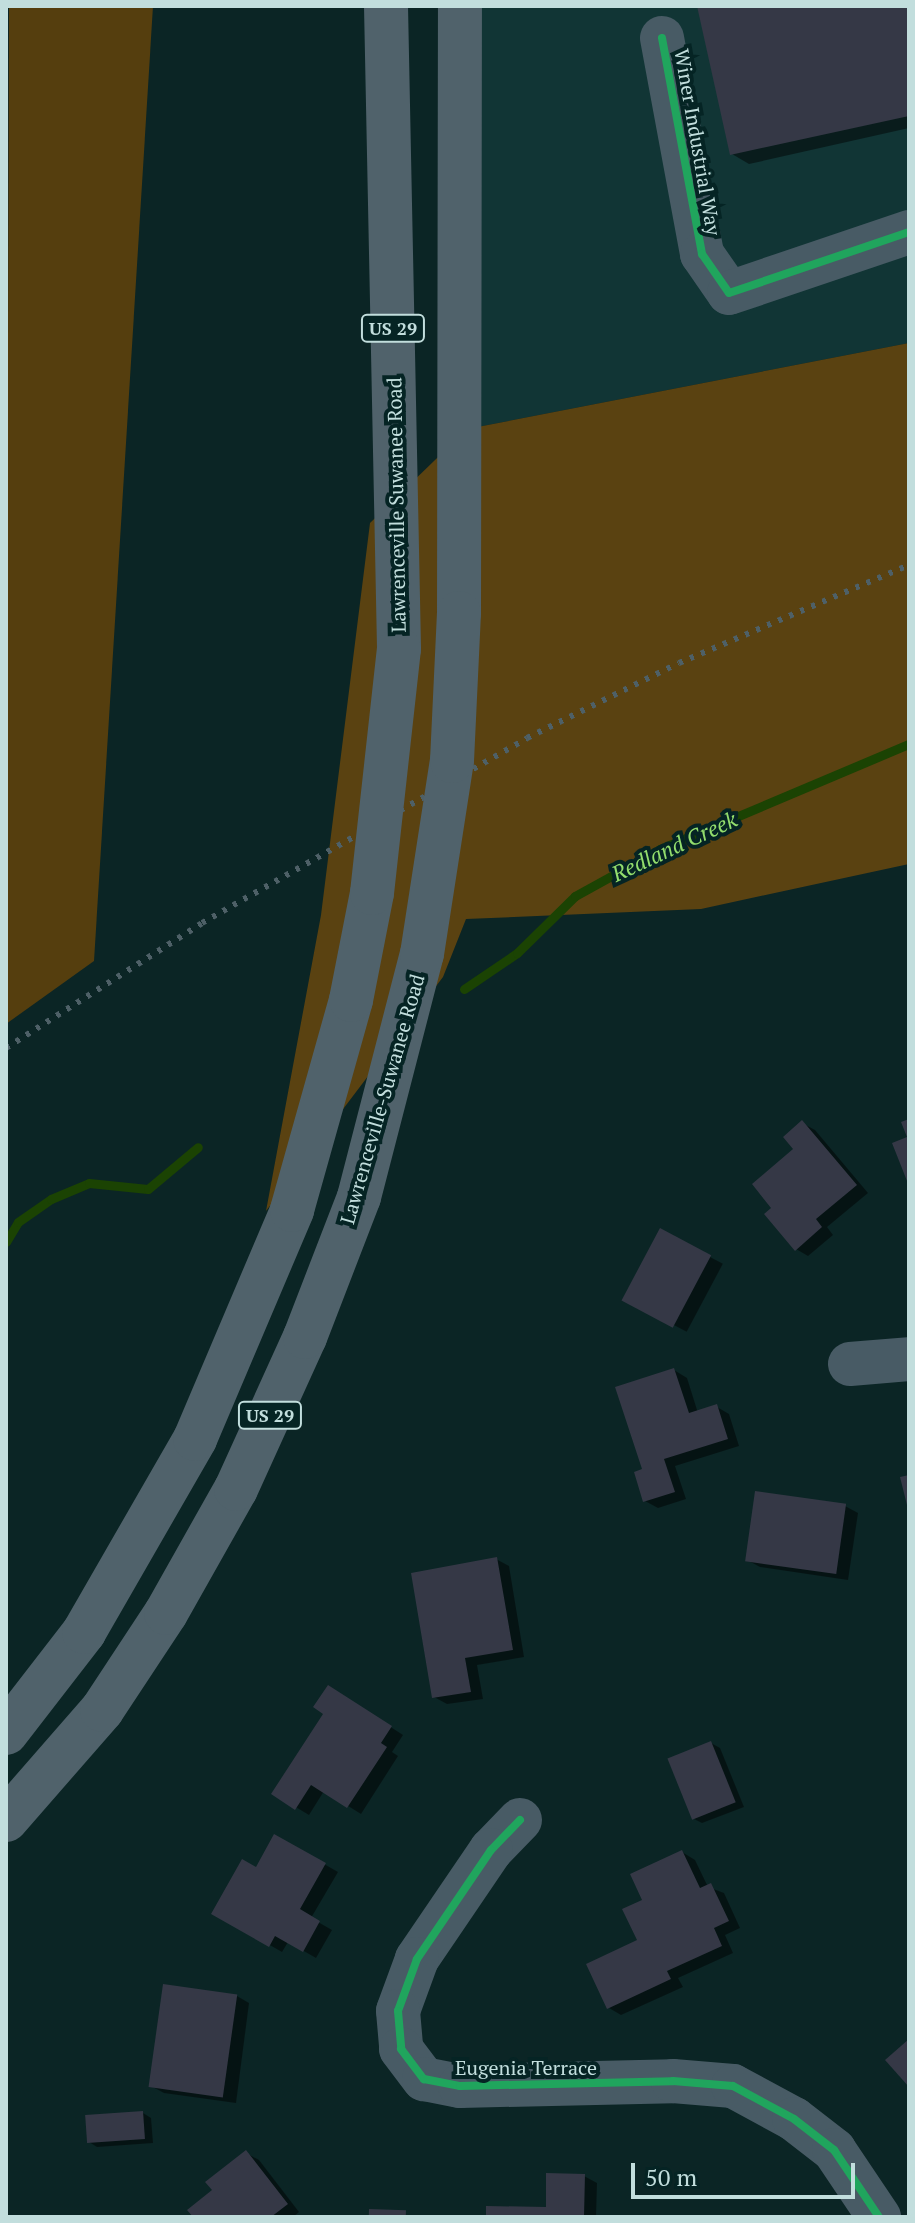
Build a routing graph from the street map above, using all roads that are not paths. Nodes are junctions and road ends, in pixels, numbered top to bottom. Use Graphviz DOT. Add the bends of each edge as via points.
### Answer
graph roads {
  1 [pos="386,6"];
  2 [pos="460,6"];
  3 [pos="662,38"];
  4 [pos="909,232"];
  5 [pos="909,1359"];
  6 [pos="850,1364"];
  7 [pos="6,1733"];
  8 [pos="6,1820"];
  9 [pos="520,1820"];
  10 [pos="879,2217"];
  1 -- 7 [label="main road, Lawrenceville Suwanee Road / US 29, bridge" via="399,649 377,862 351,1000 292,1210 195,1439 84,1632"];
  2 -- 8 [label="main road, Lawrenceville-Suwanee Road / US 29, bridge" via="459,613 452,761 422,954 359,1197 305,1337 236,1489 166,1613 102,1710"];
  3 -- 4 [label="street, Winer Industrial Way" via="702,254 729,293"];
  5 -- 6 [label="street"];
  9 -- 10 [label="street, Eugenia Terrace" via="491,1850 412,1972 398,2011 401,2049 424,2079 460,2086 673,2081 733,2086 794,2119 834,2150"];
}
